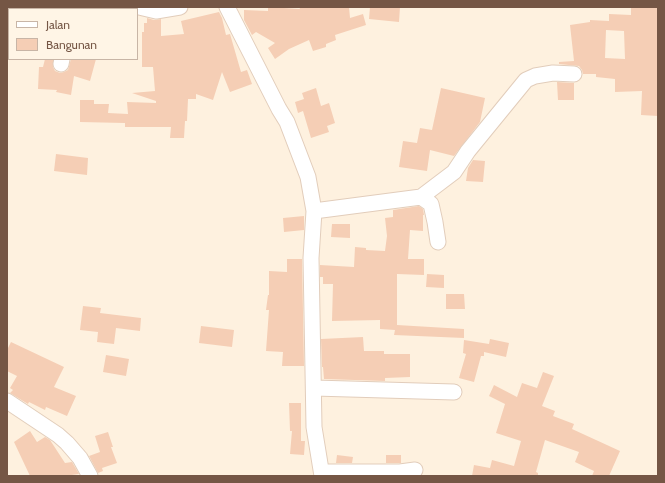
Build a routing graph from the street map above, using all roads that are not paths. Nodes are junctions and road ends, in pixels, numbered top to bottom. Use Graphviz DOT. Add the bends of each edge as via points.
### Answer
graph roads {
  1 [pos="139,7"];
  2 [pos="180,7"];
  3 [pos="227,7"];
  4 [pos="574,74"];
  5 [pos="421,197"];
  6 [pos="314,211"];
  7 [pos="438,242"];
  8 [pos="314,388"];
  9 [pos="454,392"];
  10 [pos="7,401"];
  11 [pos="415,470"];
  12 [pos="322,474"];
  13 [pos="90,476"];
  1 -- 2 [label="street" via="156,12"];
  3 -- 6 [label="street" via="293,136 308,177"];
  4 -- 5 [label="street" via="553,73 526,80 454,172"];
  5 -- 6 [label="street"];
  5 -- 7 [label="street" via="431,204"];
  6 -- 8 [label="street" via="311,258"];
  8 -- 9 [label="street"];
  8 -- 12 [label="street" via="314,427"];
  10 -- 13 [label="street" via="67,443 80,458"];
  11 -- 12 [label="street"];
}
